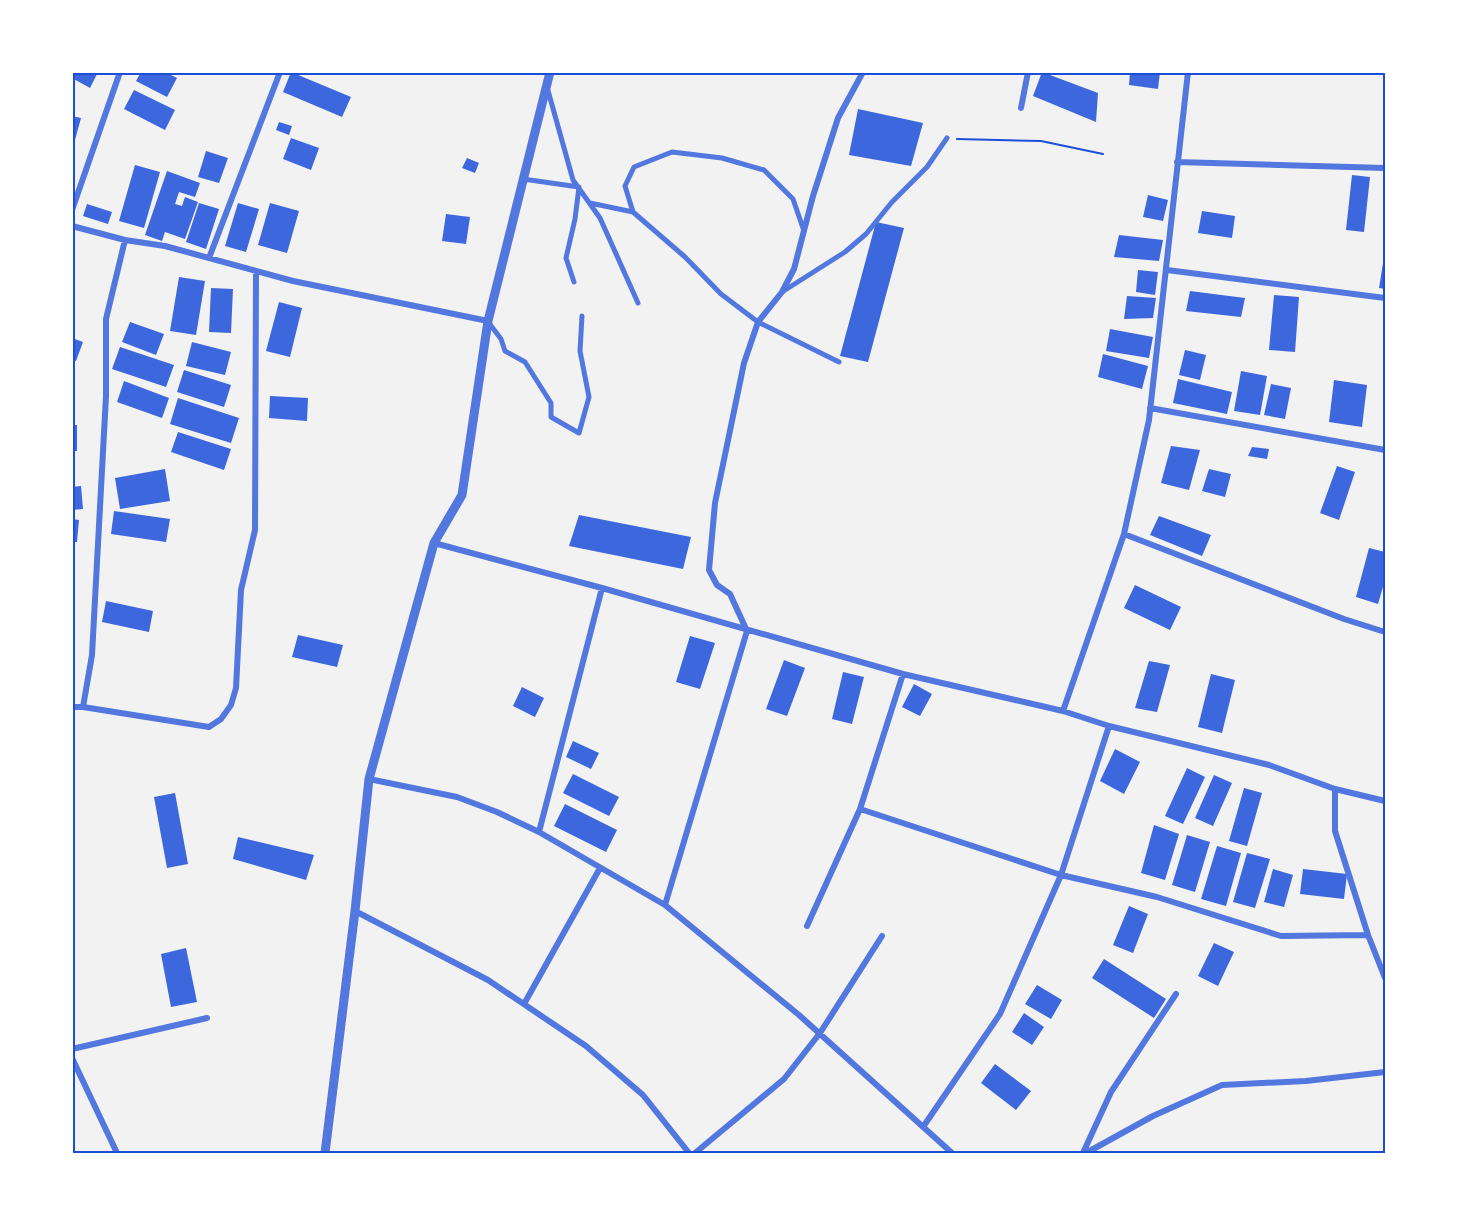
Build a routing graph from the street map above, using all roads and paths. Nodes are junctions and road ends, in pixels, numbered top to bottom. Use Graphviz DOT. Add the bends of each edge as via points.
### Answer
graph roads {
  1 [pos="120,72"];
  2 [pos="280,72"];
  3 [pos="550,72"];
  4 [pos="863,72"];
  5 [pos="1028,72"];
  6 [pos="1188,72"];
  7 [pos="547,86"];
  8 [pos="1022,108"];
  9 [pos="948,138"];
  10 [pos="1103,154"];
  11 [pos="1178,162"];
  12 [pos="1385,168"];
  13 [pos="523,179"];
  14 [pos="579,187"];
  15 [pos="590,203"];
  16 [pos="72,210"];
  17 [pos="633,212"];
  18 [pos="72,225"];
  19 [pos="804,231"];
  20 [pos="125,240"];
  21 [pos="209,258"];
  22 [pos="1167,270"];
  23 [pos="256,271"];
  24 [pos="574,282"];
  25 [pos="782,292"];
  26 [pos="1385,298"];
  27 [pos="638,303"];
  28 [pos="582,316"];
  29 [pos="488,321"];
  30 [pos="758,322"];
  31 [pos="838,362"];
  32 [pos="1150,408"];
  33 [pos="1385,450"];
  34 [pos="1124,534"];
  35 [pos="434,543"];
  36 [pos="602,588"];
  37 [pos="747,631"];
  38 [pos="1385,632"];
  39 [pos="903,674"];
  40 [pos="72,707"];
  41 [pos="83,707"];
  42 [pos="1063,711"];
  43 [pos="1109,726"];
  44 [pos="369,779"];
  45 [pos="1335,789"];
  46 [pos="1385,801"];
  47 [pos="860,809"];
  48 [pos="539,832"];
  49 [pos="600,868"];
  50 [pos="1061,875"];
  51 [pos="665,905"];
  52 [pos="355,911"];
  53 [pos="807,926"];
  54 [pos="1368,935"];
  55 [pos="882,936"];
  56 [pos="1385,978"];
  57 [pos="1176,994"];
  58 [pos="524,1004"];
  59 [pos="207,1017"];
  60 [pos="820,1034"];
  61 [pos="72,1049"];
  62 [pos="72,1058"];
  63 [pos="1385,1072"];
  64 [pos="923,1127"];
  65 [pos="117,1153"];
  66 [pos="325,1153"];
  67 [pos="689,1153"];
  68 [pos="695,1153"];
  69 [pos="952,1153"];
  70 [pos="1084,1153"];
  1 -- 16 [label="street"];
  2 -- 21 [label="street"];
  3 -- 7 [label="street"];
  4 -- 19 [label="street" via="838,118"];
  5 -- 8 [label="street"];
  6 -- 11 [label="street"];
  7 -- 13 [label="street"];
  7 -- 14 [label="street" via="573,180"];
  9 -- 10 [label="path" via="1041,141"];
  9 -- 25 [label="street" via="866,234"];
  11 -- 12 [label="street"];
  11 -- 22 [label="street"];
  13 -- 14 [label="street"];
  13 -- 29 [label="street"];
  14 -- 15 [label="street"];
  14 -- 24 [label="street" via="566,258"];
  15 -- 17 [label="street"];
  15 -- 27 [label="street"];
  17 -- 19 [label="street" via="625,186 634,167 672,152 692,154 764,170 793,199"];
  17 -- 30 [label="street" via="721,294"];
  18 -- 20 [label="street"];
  19 -- 25 [label="street" via="794,268"];
  20 -- 21 [label="street"];
  20 -- 41 [label="street" via="106,320 106,396 92,655"];
  21 -- 23 [label="street"];
  22 -- 26 [label="street"];
  22 -- 32 [label="street"];
  23 -- 29 [label="street"];
  23 -- 41 [label="street" via="255,530 241,590 237,688 231,705 209,727"];
  25 -- 30 [label="street"];
  28 -- 29 [label="street" via="580,351 590,397 579,433 551,417 550,403 525,362 505,351"];
  29 -- 35 [label="street" via="462,495"];
  30 -- 31 [label="street"];
  30 -- 37 [label="street" via="744,363 715,503 709,570 717,585 730,594"];
  32 -- 33 [label="street"];
  32 -- 34 [label="street"];
  34 -- 38 [label="street"];
  34 -- 42 [label="street"];
  35 -- 36 [label="street"];
  35 -- 44 [label="street"];
  36 -- 37 [label="street"];
  36 -- 48 [label="street"];
  37 -- 39 [label="street"];
  37 -- 51 [label="street"];
  39 -- 42 [label="street"];
  39 -- 47 [label="street"];
  40 -- 41 [label="street"];
  42 -- 43 [label="street"];
  43 -- 45 [label="street" via="1269,765"];
  43 -- 50 [label="street"];
  44 -- 48 [label="street" via="457,797"];
  44 -- 52 [label="street"];
  45 -- 46 [label="street"];
  45 -- 54 [label="street" via="1335,831"];
  47 -- 50 [label="street"];
  47 -- 53 [label="street"];
  48 -- 49 [label="street"];
  49 -- 51 [label="street"];
  49 -- 58 [label="street"];
  50 -- 54 [label="street" via="1157,897 1281,936"];
  50 -- 64 [label="street" via="1000,1014"];
  51 -- 60 [label="street"];
  52 -- 58 [label="street" via="488,980"];
  52 -- 66 [label="street"];
  54 -- 56 [label="street"];
  55 -- 60 [label="street"];
  57 -- 70 [label="street" via="1111,1092"];
  58 -- 67 [label="street" via="586,1046 643,1095"];
  59 -- 61 [label="street"];
  60 -- 64 [label="street"];
  60 -- 68 [label="street" via="784,1079"];
  62 -- 65 [label="street"];
  63 -- 70 [label="street" via="1222,1085"];
  64 -- 69 [label="street"];
}
